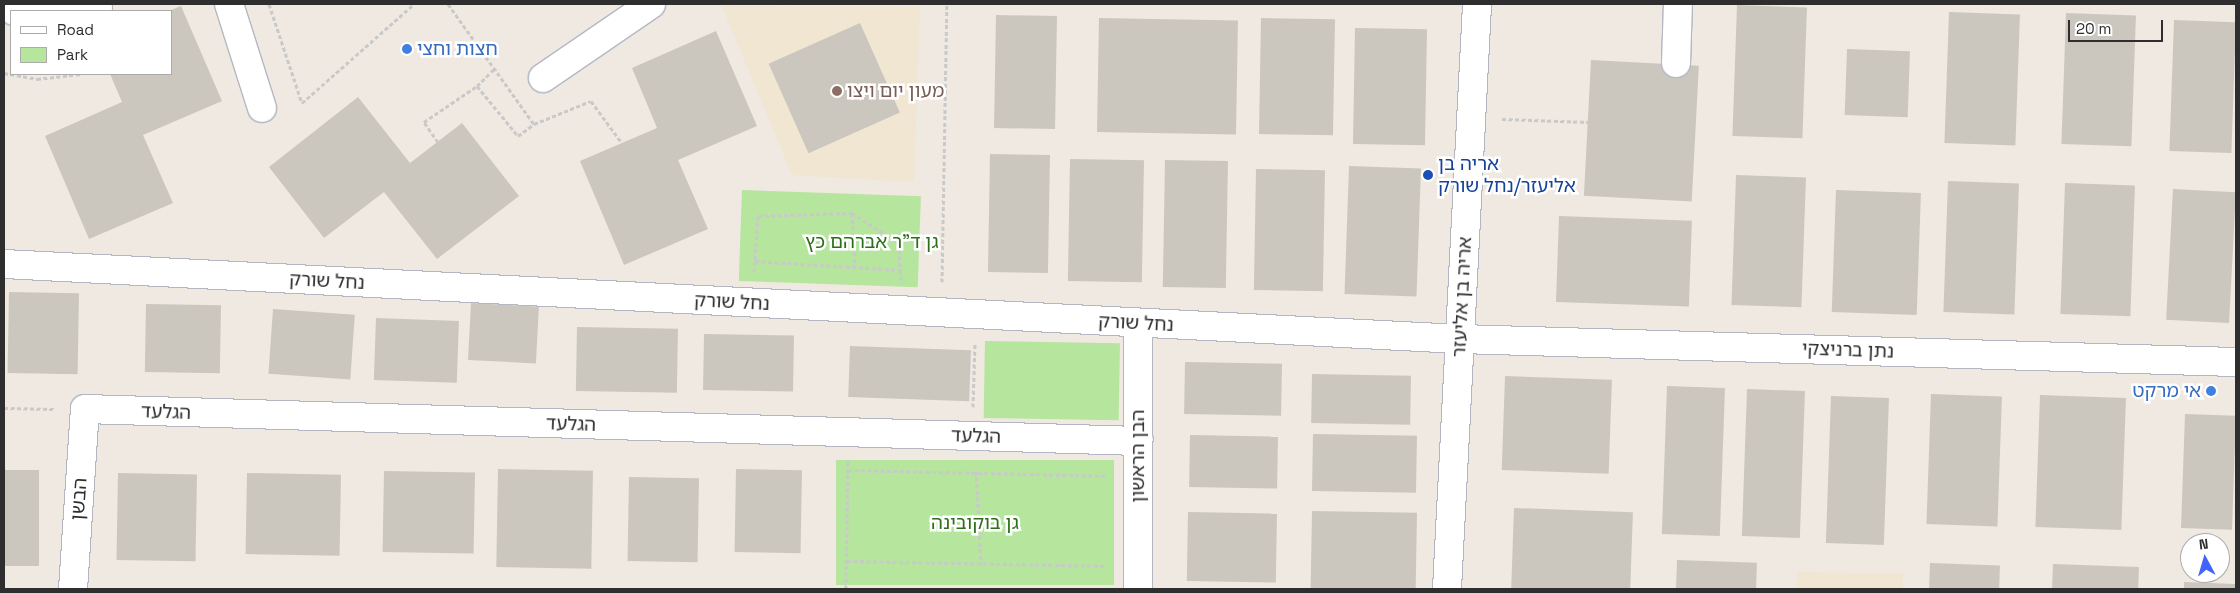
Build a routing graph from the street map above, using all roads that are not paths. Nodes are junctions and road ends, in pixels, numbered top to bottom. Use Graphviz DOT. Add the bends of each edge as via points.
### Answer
graph roads {
  1 [pos="229,4"];
  2 [pos="651,4"];
  3 [pos="1477,4"];
  4 [pos="1678,4"];
  5 [pos="98,8"];
  6 [pos="41,10"];
  7 [pos="1676,63"];
  8 [pos="543,78"];
  9 [pos="262,108"];
  10 [pos="4,264"];
  11 [pos="1138,323"];
  12 [pos="1460,339"];
  13 [pos="2236,362"];
  14 [pos="85,409"];
  15 [pos="1139,441"];
  16 [pos="1138,578"];
  17 [pos="74,589"];
  18 [pos="1447,589"];
  1 -- 9 [label="street"];
  2 -- 8 [label="street"];
  3 -- 12 [label="street, אריה בן אליעזר"];
  4 -- 7 [label="street"];
  5 -- 6 [label="street"];
  10 -- 11 [label="street, נחל שורק"];
  11 -- 12 [label="street, נחל שורק"];
  11 -- 15 [label="street, הבן הראשון"];
  12 -- 13 [label="street, נתן ברניצקי"];
  12 -- 18 [label="street, אריה בן אליעזר"];
  14 -- 15 [label="street, הגלעד"];
  14 -- 17 [label="street, הבשן"];
  15 -- 16 [label="street, הבן הראשון"];
}
